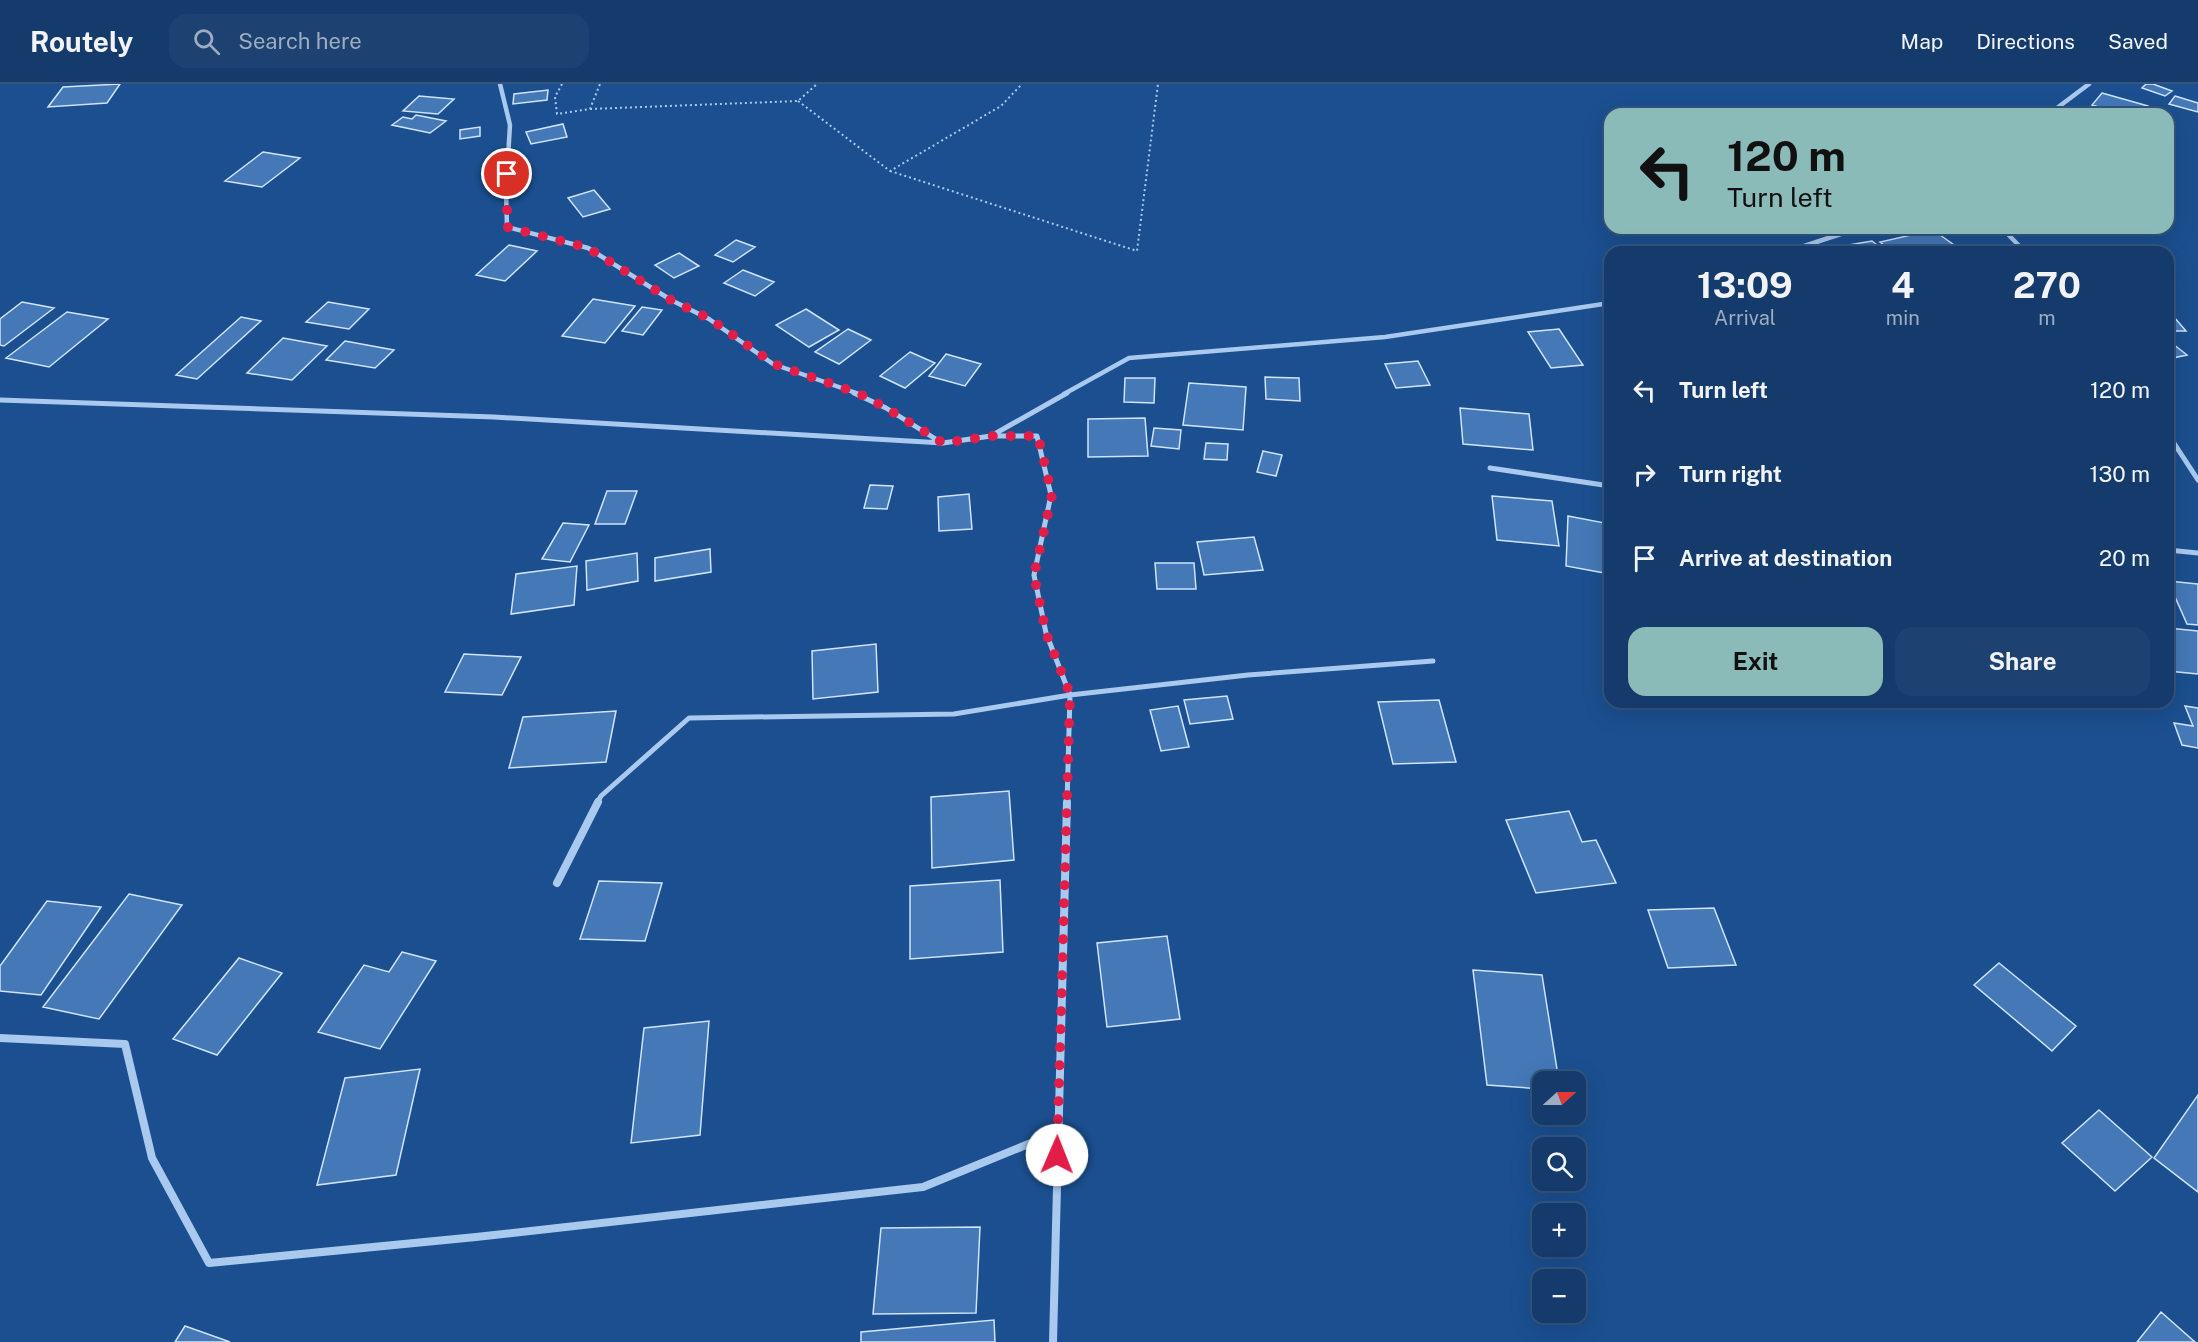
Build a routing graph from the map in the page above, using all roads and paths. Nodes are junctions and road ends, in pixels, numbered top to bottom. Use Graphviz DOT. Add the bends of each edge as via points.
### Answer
graph roads {
  1 [pos="500,84"];
  2 [pos="562,84"];
  3 [pos="600,84"];
  4 [pos="817,84"];
  5 [pos="1022,84"];
  6 [pos="1158,84"];
  7 [pos="2089,84"];
  8 [pos="798,101"];
  9 [pos="2057,108"];
  10 [pos="590,109"];
  11 [pos="890,171"];
  12 [pos="1841,234"];
  13 [pos="2008,234"];
  14 [pos="1804,246"];
  15 [pos="2019,246"];
  16 [pos="1604,304"];
  17 [pos="0,400"];
  18 [pos="992,436"];
  19 [pos="943,443"];
  20 [pos="2174,443"];
  21 [pos="1490,468"];
  22 [pos="2198,480"];
  23 [pos="1604,485"];
  24 [pos="2174,550"];
  25 [pos="2198,552"];
  26 [pos="1433,661"];
  27 [pos="1070,694"];
  28 [pos="557,883"];
  29 [pos="0,1038"];
  30 [pos="1058,1132"];
  31 [pos="1053,1342"];
  1 -- 19 [label="street" via="510,125 507,227 588,248 671,300 710,319 774,364 860,394"];
  2 -- 10 [label="path" via="555,97 557,114"];
  3 -- 10 [label="path"];
  4 -- 8 [label="path"];
  5 -- 11 [label="path" via="1001,106"];
  6 -- 11 [label="path" via="1137,251"];
  7 -- 9 [label="street"];
  8 -- 10 [label="path"];
  8 -- 11 [label="path"];
  12 -- 14 [label="street"];
  13 -- 15 [label="street"];
  16 -- 18 [label="street" via="1386,337 1129,358"];
  17 -- 19 [label="street" via="494,417"];
  18 -- 19 [label="street"];
  18 -- 27 [label="street" via="1038,436 1052,495 1034,575 1046,633"];
  20 -- 22 [label="street"];
  21 -- 23 [label="street"];
  24 -- 25 [label="street"];
  26 -- 27 [label="street"];
  27 -- 28 [label="street" via="954,714 689,718 601,796"];
  27 -- 30 [label="street"];
  29 -- 30 [label="street" via="125,1044 152,1158 209,1263 923,1187"];
  30 -- 31 [label="street"];
}
